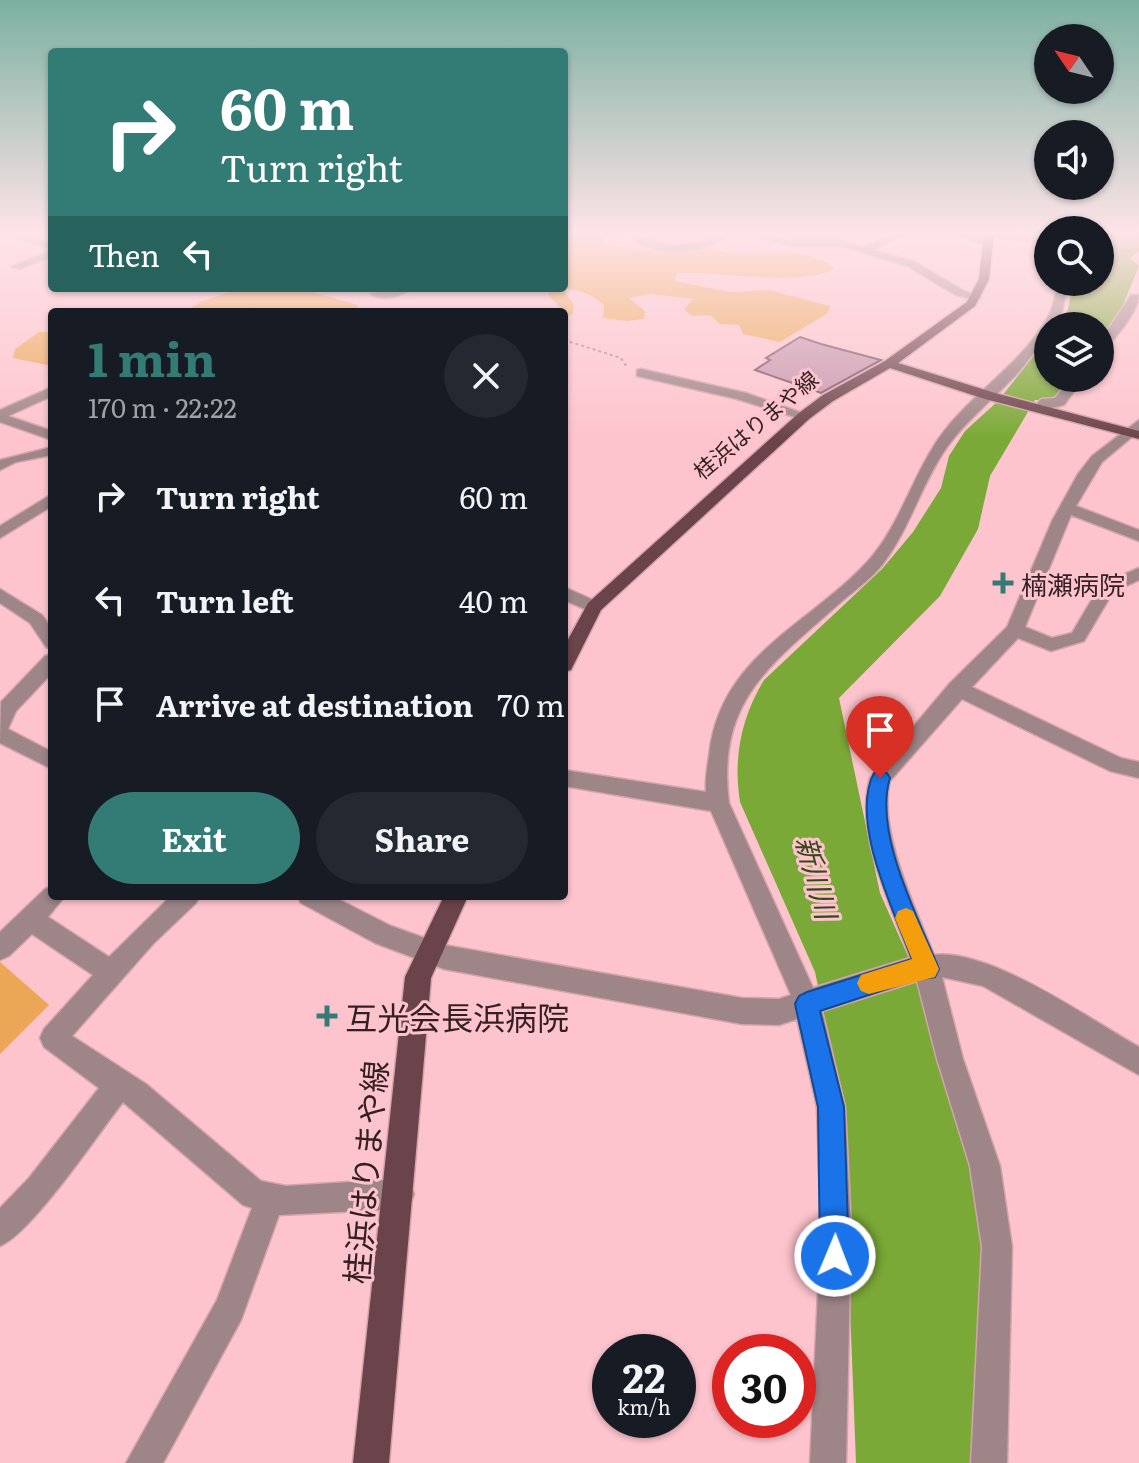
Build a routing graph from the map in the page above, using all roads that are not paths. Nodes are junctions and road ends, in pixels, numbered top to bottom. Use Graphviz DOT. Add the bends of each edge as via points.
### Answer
graph roads {
  1 [pos="971,302"];
  2 [pos="1058,302"];
  3 [pos="1132,302"];
  4 [pos="1114,331"];
  5 [pos="889,364"];
  6 [pos="641,373"];
  7 [pos="1067,392"];
  8 [pos="48,393"];
  9 [pos="994,396"];
  10 [pos="1036,408"];
  11 [pos="0,416"];
  12 [pos="804,416"];
  13 [pos="1136,430"];
  14 [pos="48,432"];
  15 [pos="48,452"];
  16 [pos="0,466"];
  17 [pos="48,502"];
  18 [pos="1067,508"];
  19 [pos="0,533"];
  20 [pos="1139,536"];
  21 [pos="1139,573"];
  22 [pos="0,595"];
  23 [pos="568,595"];
  24 [pos="594,607"];
  25 [pos="1015,630"];
  26 [pos="48,637"];
  27 [pos="568,657"];
  28 [pos="48,665"];
  29 [pos="957,688"];
  30 [pos="0,726"];
  31 [pos="0,734"];
  32 [pos="48,759"];
  33 [pos="1139,770"];
  34 [pos="568,779"];
  35 [pos="718,803"];
  36 [pos="49,900"];
  37 [pos="184,900"];
  38 [pos="317,900"];
  39 [pos="454,900"];
  40 [pos="30,919"];
  41 [pos="0,948"];
  42 [pos="428,952"];
  43 [pos="921,969"];
  44 [pos="111,973"];
  45 [pos="811,1002"];
  46 [pos="1139,1062"];
  47 [pos="119,1084"];
  48 [pos="399,1194"];
  49 [pos="270,1199"];
  50 [pos="0,1231"];
  51 [pos="144,1463"];
  52 [pos="371,1463"];
  53 [pos="828,1463"];
  54 [pos="989,1463"];
  1 -- 5 [label="main road, 桂浜はりまや線"];
  2 -- 9 [label="street" via="1055,316"];
  3 -- 4 [label="street"];
  5 -- 9 [label="main road"];
  5 -- 12 [label="main road, 桂浜はりまや線"];
  6 -- 12 [label="street"];
  7 -- 10 [label="street" via="1059,402"];
  8 -- 11 [label="street"];
  9 -- 10 [label="main road"];
  9 -- 35 [label="street" via="963,419 939,448 895,535 874,564 739,689 721,733"];
  10 -- 13 [label="main road"];
  11 -- 14 [label="street"];
  12 -- 24 [label="main road, 桂浜はりまや線"];
  13 -- 18 [label="street" via="1097,459"];
  15 -- 16 [label="street"];
  17 -- 19 [label="street"];
  18 -- 20 [label="street"];
  18 -- 25 [label="street"];
  21 -- 25 [label="street" via="1107,588 1078,637 1051,645"];
  22 -- 26 [label="street" via="36,619"];
  23 -- 24 [label="street"];
  24 -- 27 [label="main road, 桂浜はりまや線"];
  25 -- 29 [label="street"];
  28 -- 30 [label="street" via="8,707"];
  29 -- 33 [label="street" via="1117,765"];
  29 -- 43 [label="street" via="880,778 875,796 885,858"];
  31 -- 32 [label="street"];
  34 -- 35 [label="street"];
  35 -- 45 [label="street"];
  36 -- 40 [label="street"];
  37 -- 44 [label="street"];
  38 -- 42 [label="street"];
  39 -- 42 [label="main road, 桂浜はりまや線"];
  40 -- 41 [label="street"];
  40 -- 44 [label="street"];
  42 -- 45 [label="street" via="707,1006 779,1012"];
  42 -- 48 [label="main road, 桂浜はりまや線" via="418,977"];
  43 -- 45 [label="street"];
  43 -- 46 [label="street" via="946,965 988,975"];
  43 -- 54 [label="street" via="985,1166 997,1247"];
  44 -- 47 [label="street" via="53,1038"];
  45 -- 53 [label="street" via="831,1107 836,1227"];
  47 -- 49 [label="street" via="254,1194"];
  47 -- 50 [label="street"];
  48 -- 49 [label="street"];
  48 -- 52 [label="main road, 桂浜はりまや線"];
  49 -- 51 [label="street" via="230,1309"];
}
